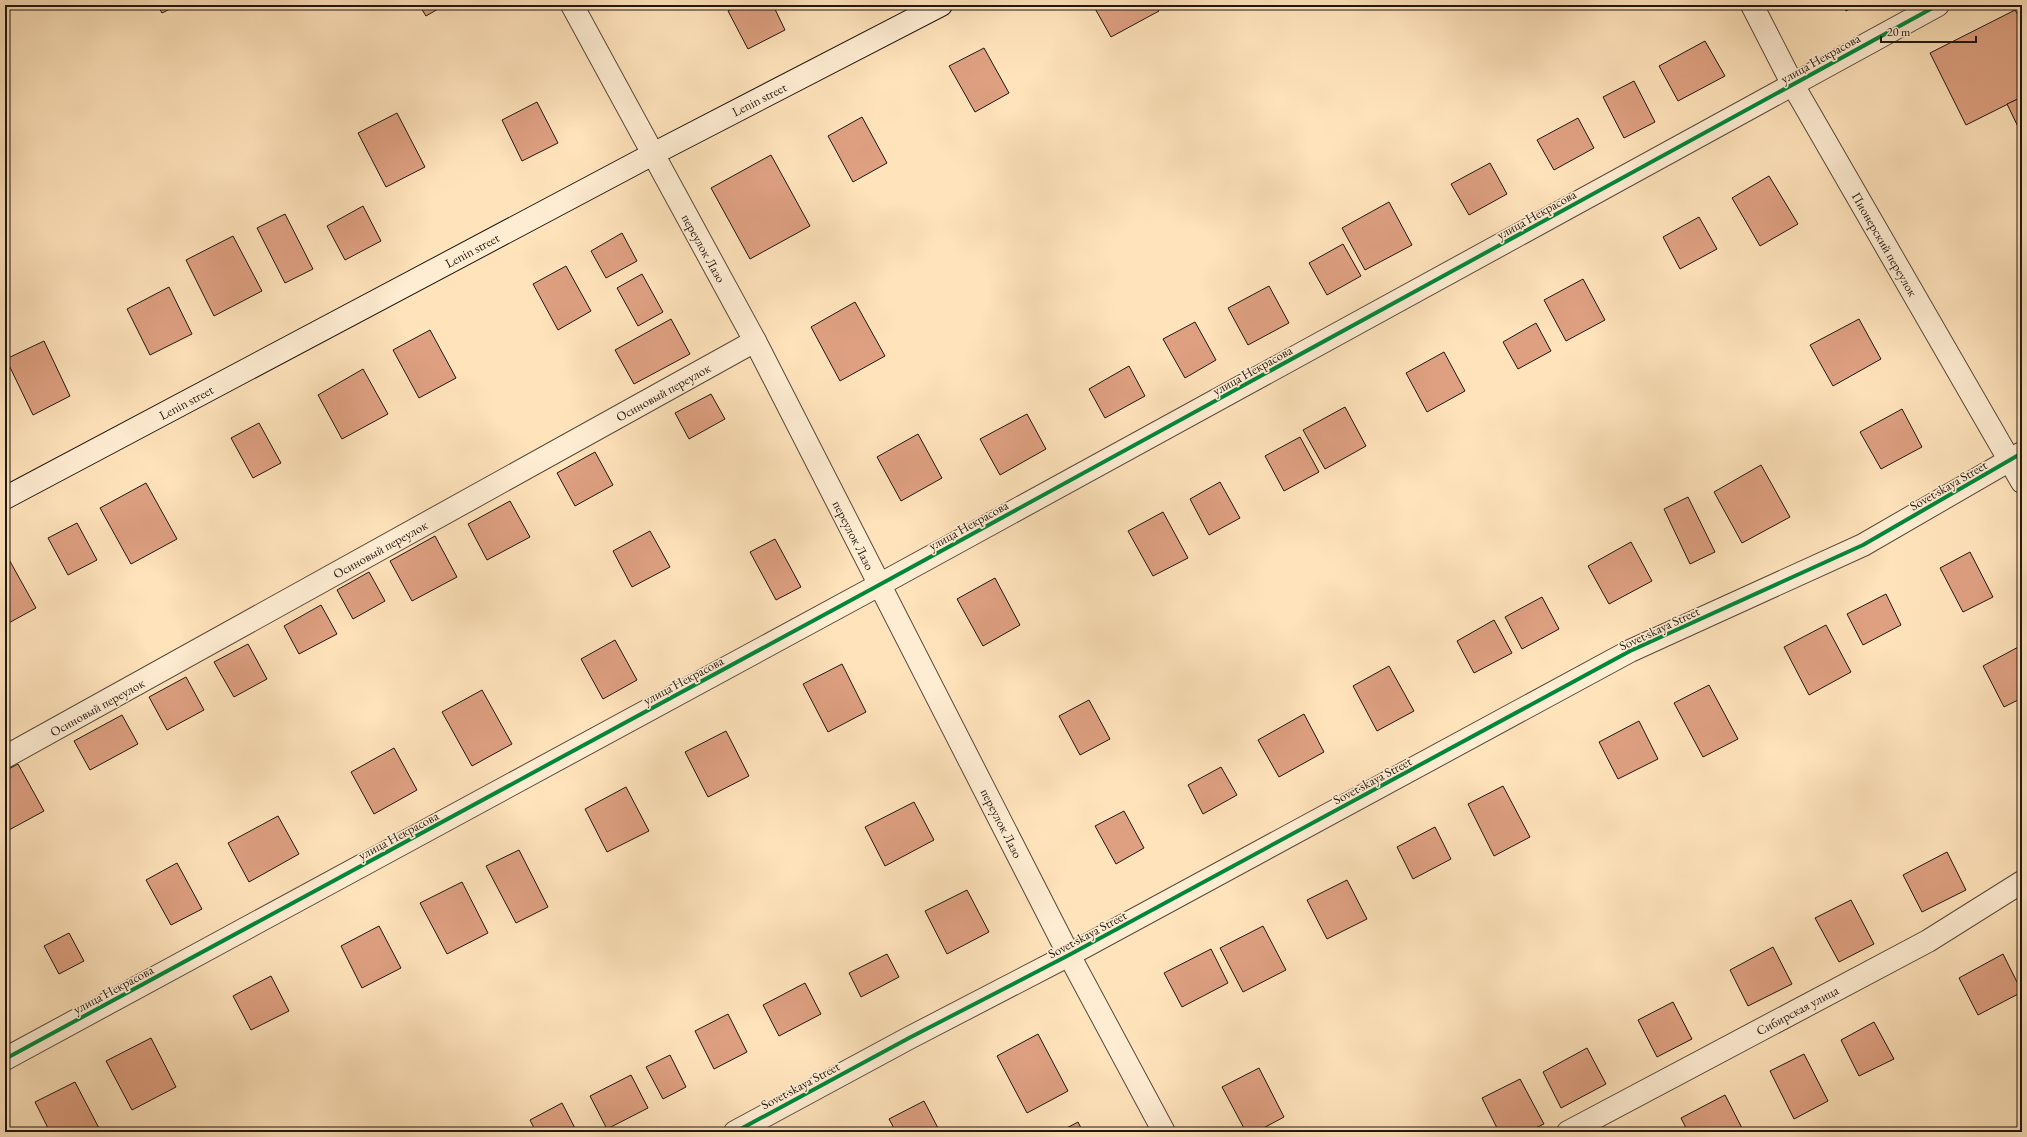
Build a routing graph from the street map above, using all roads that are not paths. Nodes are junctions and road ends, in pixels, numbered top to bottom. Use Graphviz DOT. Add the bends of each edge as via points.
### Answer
graph roads {
  1 [pos="572,5"];
  2 [pos="942,5"];
  3 [pos="1752,5"];
  4 [pos="1938,5"];
  5 [pos="1793,85"];
  6 [pos="653,154"];
  7 [pos="755,342"];
  8 [pos="2016,456"];
  9 [pos="2022,482"];
  10 [pos="5,498"];
  11 [pos="879,586"];
  12 [pos="5,757"];
  13 [pos="2022,882"];
  14 [pos="1069,955"];
  15 [pos="5,1059"];
  16 [pos="734,1132"];
  17 [pos="1164,1132"];
  18 [pos="1568,1132"];
  1 -- 6 [label="street, переулок Лазо"];
  2 -- 6 [label="street, Lenin street"];
  3 -- 5 [label="street, Пионерский переулок"];
  4 -- 5 [label="street, улица Некрасова"];
  5 -- 8 [label="street, Пионерский переулок"];
  5 -- 11 [label="street, улица Некрасова"];
  6 -- 7 [label="street, переулок Лазо"];
  6 -- 10 [label="street, Lenin street"];
  7 -- 11 [label="street, переулок Лазо"];
  7 -- 12 [label="street, Осиновый переулок"];
  8 -- 9 [label="street, Пионерский переулок"];
  8 -- 14 [label="street, Sovet·skaya Street" via="1863,545 1630,651"];
  11 -- 14 [label="street, переулок Лазо"];
  11 -- 15 [label="street, улица Некрасова"];
  13 -- 18 [label="street, Сибирская улица" via="1928,941"];
  14 -- 16 [label="street, Sovet·skaya Street"];
  14 -- 17 [label="street, переулок Лазо"];
}
